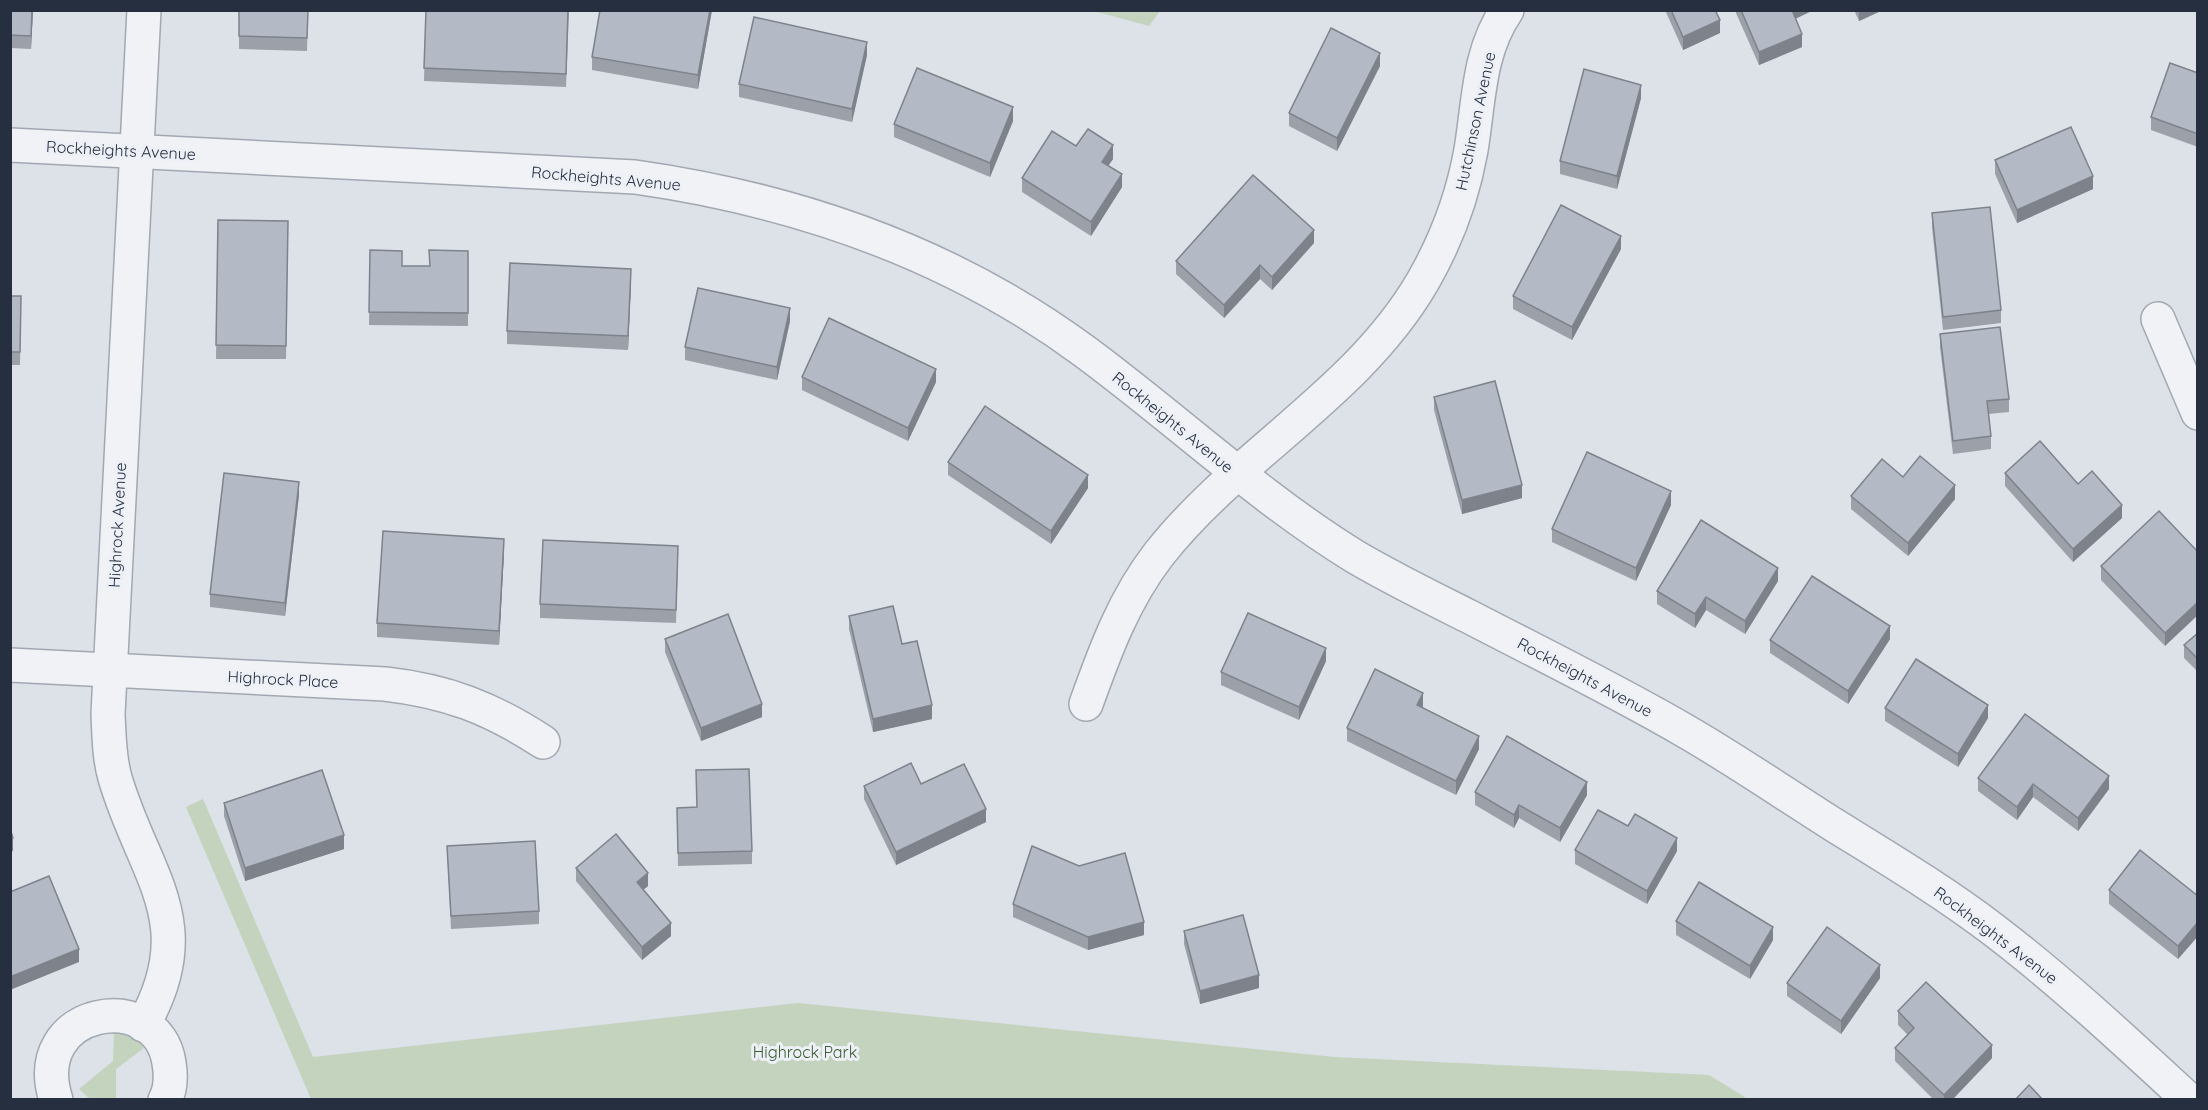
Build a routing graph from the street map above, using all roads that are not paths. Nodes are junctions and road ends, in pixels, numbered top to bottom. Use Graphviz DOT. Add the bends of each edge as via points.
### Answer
graph roads {
  1 [pos="144,10"];
  2 [pos="1507,10"];
  3 [pos="10,145"];
  4 [pos="137,151"];
  5 [pos="2158,319"];
  6 [pos="2198,413"];
  7 [pos="1236,473"];
  8 [pos="10,665"];
  9 [pos="110,670"];
  10 [pos="1086,704"];
  11 [pos="543,742"];
  12 [pos="143,1025"];
  13 [pos="56,1100"];
  14 [pos="165,1100"];
  15 [pos="2189,1100"];
  1 -- 4 [label="street, Highrock Avenue"];
  2 -- 7 [label="street, Hutchinson Avenue" via="1484,61 1460,195 1423,281 1369,356"];
  3 -- 4 [label="street, Rockheights Avenue"];
  4 -- 7 [label="street, Rockheights Avenue" via="635,177 787,207 914,252 1001,297 1082,349"];
  4 -- 9 [label="street, Highrock Avenue"];
  5 -- 6 [label="street"];
  7 -- 10 [label="street, Hutchinson Avenue" via="1159,554 1128,599"];
  7 -- 15 [label="street, Rockheights Avenue" via="1361,560 1690,734 1956,903 2044,970"];
  8 -- 9 [label="street, Highrock Place"];
  9 -- 11 [label="street, Highrock Place" via="424,688 461,698"];
  9 -- 12 [label="street, Highrock Avenue" via="108,734 114,775 168,918 170,951 163,984"];
  12 -- 13 [label="street" via="126,1017 106,1015 70,1030 52,1064 51,1084"];
  12 -- 14 [label="street" via="158,1038 168,1056 171,1076"];
}
